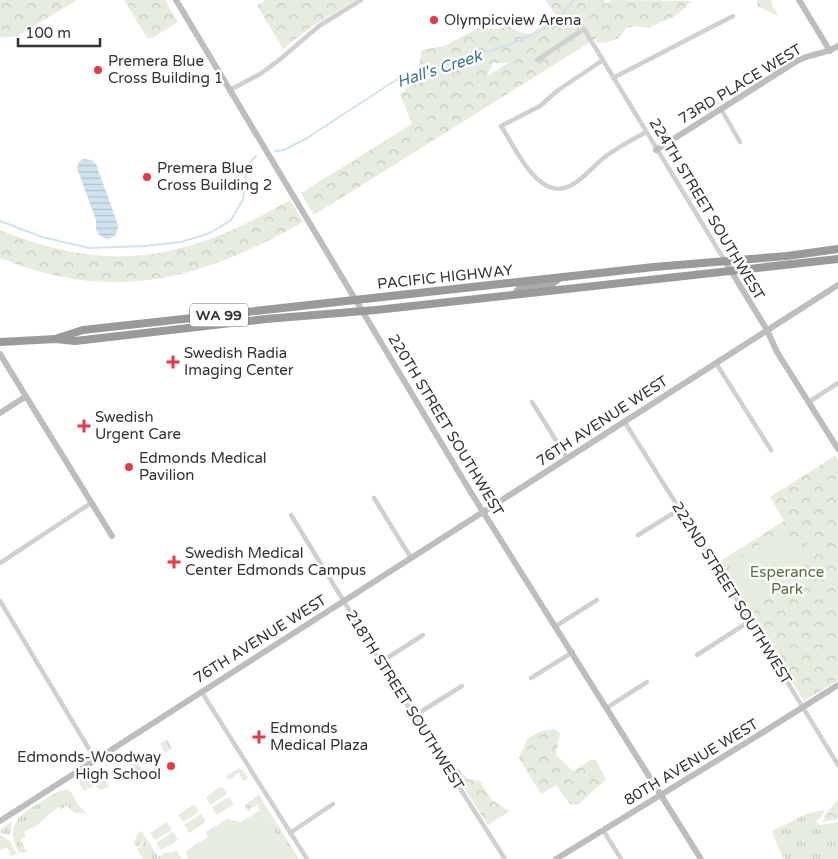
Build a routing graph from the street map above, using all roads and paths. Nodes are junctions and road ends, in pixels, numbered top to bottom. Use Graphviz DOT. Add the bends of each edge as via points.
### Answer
graph roads {
  1 [pos="176,0"];
  2 [pos="361,0"];
  3 [pos="799,0"];
  4 [pos="732,16"];
  5 [pos="838,46"];
  6 [pos="830,51"];
  7 [pos="537,60"];
  8 [pos="603,60"];
  9 [pos="613,78"];
  10 [pos="230,90"];
  11 [pos="721,109"];
  12 [pos="646,132"];
  13 [pos="740,142"];
  14 [pos="656,150"];
  15 [pos="838,248"];
  16 [pos="838,259"];
  17 [pos="724,261"];
  18 [pos="730,270"];
  19 [pos="561,278"];
  20 [pos="838,285"];
  21 [pos="515,294"];
  22 [pos="356,300"];
  23 [pos="362,310"];
  24 [pos="762,322"];
  25 [pos="767,330"];
  26 [pos="56,339"];
  27 [pos="753,339"];
  28 [pos="0,342"];
  29 [pos="0,354"];
  30 [pos="716,363"];
  31 [pos="838,383"];
  32 [pos="25,397"];
  33 [pos="532,402"];
  34 [pos="809,402"];
  35 [pos="0,413"];
  36 [pos="624,421"];
  37 [pos="838,449"];
  38 [pos="771,450"];
  39 [pos="567,458"];
  40 [pos="374,498"];
  41 [pos="91,503"];
  42 [pos="680,509"];
  43 [pos="483,512"];
  44 [pos="291,515"];
  45 [pos="638,535"];
  46 [pos="112,536"];
  47 [pos="411,558"];
  48 [pos="0,563"];
  49 [pos="0,600"];
  50 [pos="597,600"];
  51 [pos="344,601"];
  52 [pos="750,621"];
  53 [pos="556,626"];
  54 [pos="423,635"];
  55 [pos="573,652"];
  56 [pos="697,654"];
  57 [pos="381,662"];
  58 [pos="531,678"];
  59 [pos="647,682"];
  60 [pos="838,685"];
  61 [pos="462,686"];
  62 [pos="201,691"];
  63 [pos="608,707"];
  64 [pos="802,708"];
  65 [pos="414,716"];
  66 [pos="95,759"];
  67 [pos="838,765"];
  68 [pos="662,794"];
  69 [pos="333,804"];
  70 [pos="0,820"];
  71 [pos="603,830"];
  72 [pos="290,833"];
  73 [pos="306,859"];
  74 [pos="505,859"];
  75 [pos="556,859"];
  76 [pos="621,859"];
  77 [pos="702,859"];
  1 -- 10 [label="street, 220TH STREET SOUTHWEST"];
  2 -- 10 [label="street" via="319,26 260,74"];
  3 -- 6 [label="street"];
  4 -- 9 [label="street"];
  5 -- 6 [label="street, 73RD PLACE WEST"];
  6 -- 11 [label="street, 73RD PLACE WEST" via="801,59"];
  7 -- 8 [label="street, 224TH STREET SOUTHWEST" via="584,29"];
  8 -- 9 [label="street, 224TH STREET SOUTHWEST"];
  8 -- 12 [label="street" via="540,106 501,126 540,182 562,189 582,179 611,152"];
  9 -- 12 [label="street, 224TH STREET SOUTHWEST"];
  10 -- 22 [label="street, 220TH STREET SOUTHWEST"];
  11 -- 13 [label="street"];
  11 -- 14 [label="street, 73RD PLACE WEST"];
  12 -- 14 [label="street, 224TH STREET SOUTHWEST"];
  14 -- 17 [label="street, 224TH STREET SOUTHWEST"];
  15 -- 17 [label="highway, PACIFIC HIGHWAY / WA 99"];
  16 -- 18 [label="highway, PACIFIC HIGHWAY / WA 99"];
  17 -- 18 [label="street, 224TH STREET SOUTHWEST"];
  17 -- 19 [label="highway, PACIFIC HIGHWAY / WA 99"];
  18 -- 21 [label="highway, PACIFIC HIGHWAY / WA 99"];
  18 -- 24 [label="street, 224TH STREET SOUTHWEST"];
  19 -- 21 [label="main road" via="552,284 518,289"];
  19 -- 22 [label="highway, PACIFIC HIGHWAY / WA 99"];
  20 -- 25 [label="street, 76TH AVENUE WEST"];
  21 -- 23 [label="highway, PACIFIC HIGHWAY / WA 99"];
  22 -- 23 [label="street, 220TH STREET SOUTHWEST"];
  22 -- 26 [label="highway, PACIFIC HIGHWAY / WA 99" via="83,330"];
  23 -- 26 [label="highway, PACIFIC HIGHWAY / WA 99" via="75,342"];
  23 -- 43 [label="street, 220TH STREET SOUTHWEST"];
  24 -- 25 [label="street, 224TH STREET SOUTHWEST"];
  24 -- 27 [label="street"];
  25 -- 27 [label="street, 76TH AVENUE WEST"];
  25 -- 34 [label="street, 224TH STREET SOUTHWEST"];
  26 -- 28 [label="highway, PACIFIC HIGHWAY / WA 99"];
  27 -- 30 [label="street, 76TH AVENUE WEST"];
  29 -- 32 [label="street"];
  30 -- 36 [label="street, 76TH AVENUE WEST"];
  30 -- 38 [label="street"];
  31 -- 34 [label="street"];
  32 -- 35 [label="street"];
  32 -- 41 [label="street"];
  33 -- 39 [label="street"];
  34 -- 37 [label="street, 224TH STREET SOUTHWEST"];
  36 -- 39 [label="street, 76TH AVENUE WEST"];
  36 -- 42 [label="street, 222ND STREET SOUTHWEST"];
  39 -- 43 [label="street, 76TH AVENUE WEST"];
  40 -- 47 [label="street"];
  41 -- 46 [label="street"];
  41 -- 48 [label="street"];
  42 -- 45 [label="street"];
  42 -- 52 [label="street, 222ND STREET SOUTHWEST"];
  43 -- 47 [label="street, 76TH AVENUE WEST"];
  43 -- 53 [label="street, 220TH STREET SOUTHWEST"];
  44 -- 51 [label="street, 218TH STREET SOUTHWEST"];
  47 -- 51 [label="street, 76TH AVENUE WEST"];
  49 -- 66 [label="street"];
  50 -- 53 [label="street"];
  51 -- 57 [label="street, 218TH STREET SOUTHWEST"];
  51 -- 62 [label="street, 76TH AVENUE WEST"];
  52 -- 56 [label="street"];
  52 -- 64 [label="street, 222ND STREET SOUTHWEST"];
  53 -- 55 [label="street, 220TH STREET SOUTHWEST"];
  54 -- 57 [label="street"];
  55 -- 58 [label="street"];
  55 -- 63 [label="street, 220TH STREET SOUTHWEST"];
  57 -- 65 [label="street, 218TH STREET SOUTHWEST"];
  59 -- 63 [label="street"];
  60 -- 64 [label="street, 80TH AVENUE WEST"];
  61 -- 65 [label="street"];
  62 -- 66 [label="street, 76TH AVENUE WEST"];
  62 -- 72 [label="street"];
  63 -- 68 [label="street, 220TH STREET SOUTHWEST"];
  64 -- 67 [label="street, 222ND STREET SOUTHWEST"];
  64 -- 68 [label="street, 80TH AVENUE WEST"];
  65 -- 74 [label="street, 218TH STREET SOUTHWEST"];
  66 -- 70 [label="street, 76TH AVENUE WEST"];
  68 -- 71 [label="street, 80TH AVENUE WEST"];
  68 -- 77 [label="street, 220TH STREET SOUTHWEST"];
  69 -- 72 [label="street"];
  71 -- 75 [label="street, 80TH AVENUE WEST"];
  71 -- 76 [label="street"];
  72 -- 73 [label="street"];
}
